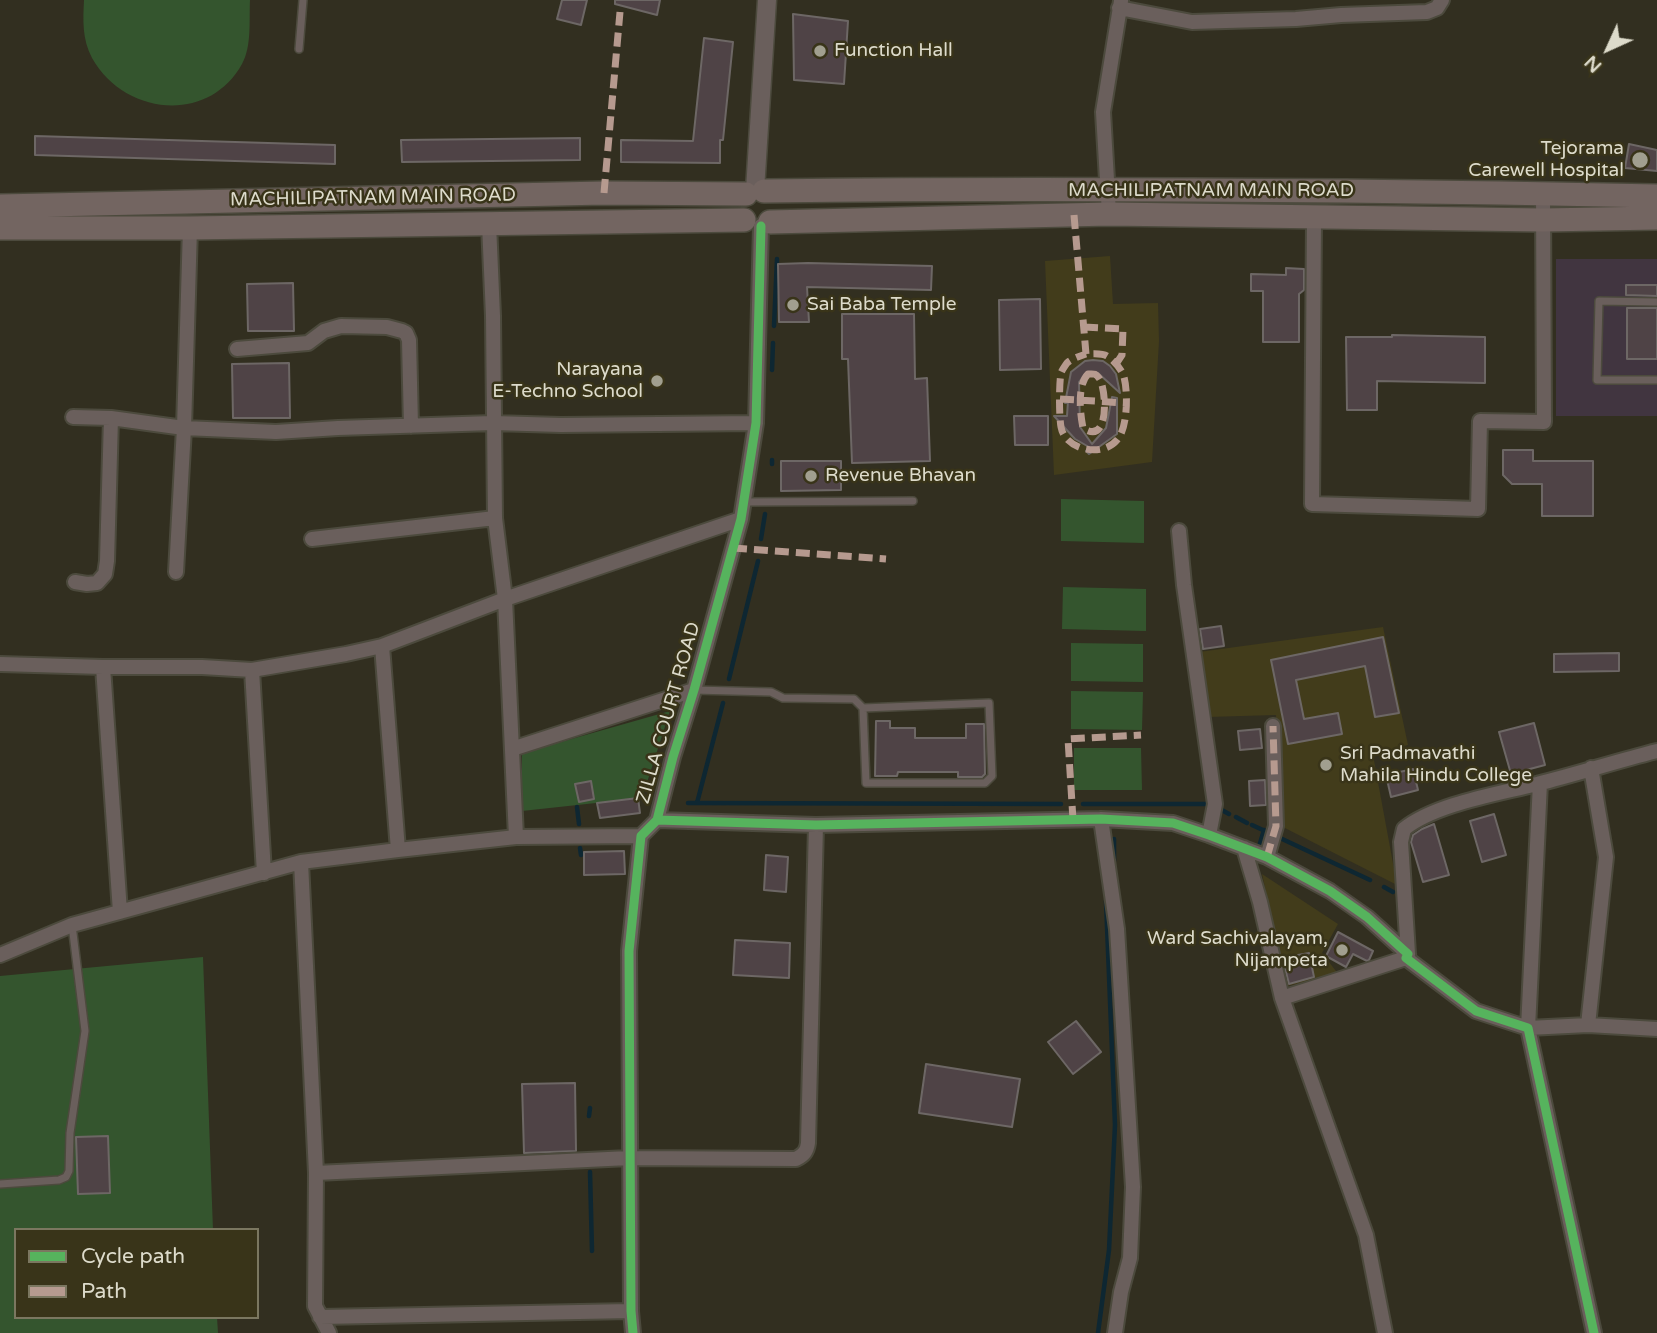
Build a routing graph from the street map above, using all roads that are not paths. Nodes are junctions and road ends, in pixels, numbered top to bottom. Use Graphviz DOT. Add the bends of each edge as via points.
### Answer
graph roads {
  1 [pos="303,0"];
  2 [pos="767,0"];
  3 [pos="1442,0"];
  4 [pos="1120,4"];
  5 [pos="299,49"];
  6 [pos="1108,190"];
  7 [pos="755,191"];
  8 [pos="1543,194"];
  9 [pos="1657,196"];
  10 [pos="0,206"];
  11 [pos="1109,214"];
  12 [pos="1314,218"];
  13 [pos="1657,218"];
  14 [pos="1543,220"];
  15 [pos="758,223"];
  16 [pos="489,224"];
  17 [pos="190,228"];
  18 [pos="0,229"];
  19 [pos="1657,302"];
  20 [pos="237,349"];
  21 [pos="1657,380"];
  22 [pos="73,417"];
  23 [pos="111,418"];
  24 [pos="493,423"];
  25 [pos="756,423"];
  26 [pos="411,425"];
  27 [pos="184,428"];
  28 [pos="913,501"];
  29 [pos="743,502"];
  30 [pos="495,518"];
  31 [pos="740,519"];
  32 [pos="1179,531"];
  33 [pos="312,539"];
  34 [pos="176,572"];
  35 [pos="75,582"];
  36 [pos="505,599"];
  37 [pos="382,646"];
  38 [pos="0,664"];
  39 [pos="103,667"];
  40 [pos="252,670"];
  41 [pos="694,690"];
  42 [pos="863,708"];
  43 [pos="1273,726"];
  44 [pos="512,749"];
  45 [pos="1657,751"];
  46 [pos="1591,768"];
  47 [pos="1540,783"];
  48 [pos="1101,819"];
  49 [pos="657,820"];
  50 [pos="817,825"];
  51 [pos="1209,835"];
  52 [pos="641,836"];
  53 [pos="516,837"];
  54 [pos="1244,848"];
  55 [pos="398,850"];
  56 [pos="1267,857"];
  57 [pos="301,862"];
  58 [pos="264,873"];
  59 [pos="120,912"];
  60 [pos="72,925"];
  61 [pos="0,955"];
  62 [pos="1407,956"];
  63 [pos="1282,998"];
  64 [pos="1588,1025"];
  65 [pos="1528,1028"];
  66 [pos="1657,1029"];
  67 [pos="629,1158"];
  68 [pos="316,1173"];
  69 [pos="0,1184"];
  70 [pos="631,1311"];
  71 [pos="320,1317"];
  72 [pos="329,1333"];
  73 [pos="634,1333"];
  74 [pos="1115,1333"];
  75 [pos="1385,1333"];
  76 [pos="1594,1333"];
  1 -- 5 [label="lane"];
  2 -- 7 [label="street"];
  3 -- 4 [label="street" via="1427,12 1192,22"];
  4 -- 6 [label="street" via="1103,112"];
  6 -- 7 [label="main road, MACHILIPATNAM MAIN ROAD"];
  6 -- 8 [label="main road, MACHILIPATNAM MAIN ROAD"];
  6 -- 11 [label="street"];
  7 -- 10 [label="main road, MACHILIPATNAM MAIN ROAD"];
  7 -- 15 [label="main road" via="740,202 740,211"];
  7 -- 15 [label="main road" via="772,196 776,205 776,213"];
  8 -- 9 [label="main road, MACHILIPATNAM MAIN ROAD"];
  8 -- 14 [label="street"];
  11 -- 12 [label="main road, MACHILIPATNAM MAIN ROAD"];
  11 -- 15 [label="main road, MACHILIPATNAM MAIN ROAD"];
  12 -- 14 [label="main road, MACHILIPATNAM MAIN ROAD"];
  12 -- 14 [label="street" via="1312,504 1478,509 1480,421 1544,422"];
  13 -- 14 [label="main road, MACHILIPATNAM MAIN ROAD"];
  15 -- 16 [label="main road, MACHILIPATNAM MAIN ROAD"];
  15 -- 25 [label="street, ZILLA COURT ROAD"];
  16 -- 17 [label="main road, MACHILIPATNAM MAIN ROAD"];
  16 -- 24 [label="street"];
  17 -- 18 [label="main road, MACHILIPATNAM MAIN ROAD"];
  17 -- 27 [label="street"];
  19 -- 21 [label="lane" via="1599,301 1597,380"];
  20 -- 26 [label="street" via="308,342 341,326 402,331 409,340"];
  22 -- 23 [label="street"];
  23 -- 27 [label="street"];
  23 -- 35 [label="street" via="105,575 97,583"];
  24 -- 25 [label="street"];
  24 -- 26 [label="street"];
  24 -- 30 [label="street"];
  25 -- 29 [label="street, ZILLA COURT ROAD"];
  26 -- 27 [label="street" via="275,432"];
  27 -- 34 [label="street"];
  28 -- 29 [label="lane"];
  29 -- 31 [label="street, ZILLA COURT ROAD"];
  30 -- 33 [label="street"];
  30 -- 36 [label="street"];
  31 -- 36 [label="street"];
  31 -- 41 [label="street, ZILLA COURT ROAD"];
  32 -- 51 [label="street" via="1216,804"];
  36 -- 37 [label="street"];
  36 -- 44 [label="street"];
  37 -- 40 [label="street"];
  37 -- 55 [label="street"];
  38 -- 39 [label="street"];
  39 -- 40 [label="street"];
  39 -- 59 [label="street"];
  40 -- 58 [label="street"];
  41 -- 42 [label="lane" via="855,699"];
  41 -- 44 [label="street"];
  41 -- 49 [label="street, ZILLA COURT ROAD"];
  42 -- 42 [label="lane" via="989,703 992,776 985,783 866,783"];
  43 -- 56 [label="street" via="1276,826"];
  44 -- 53 [label="street"];
  45 -- 46 [label="street"];
  46 -- 47 [label="street"];
  46 -- 64 [label="street" via="1606,857"];
  47 -- 62 [label="street" via="1458,804 1404,829"];
  47 -- 65 [label="street"];
  48 -- 50 [label="street"];
  48 -- 51 [label="street" via="1173,823"];
  48 -- 74 [label="street" via="1117,929 1133,1187 1130,1258"];
  49 -- 50 [label="street"];
  49 -- 52 [label="street, ZILLA COURT ROAD"];
  50 -- 67 [label="street" via="807,1150 796,1158"];
  51 -- 54 [label="street"];
  52 -- 53 [label="street"];
  52 -- 67 [label="street" via="629,951"];
  53 -- 55 [label="street"];
  54 -- 56 [label="street"];
  54 -- 63 [label="street"];
  55 -- 57 [label="street"];
  56 -- 62 [label="street" via="1349,904"];
  57 -- 58 [label="street"];
  57 -- 68 [label="street"];
  58 -- 59 [label="street"];
  59 -- 60 [label="street"];
  60 -- 61 [label="street"];
  60 -- 69 [label="lane" via="85,1031 69,1171 59,1180"];
  62 -- 63 [label="street"];
  62 -- 65 [label="street" via="1476,1011"];
  63 -- 75 [label="street" via="1366,1234"];
  64 -- 65 [label="street"];
  64 -- 66 [label="street"];
  65 -- 76 [label="street"];
  67 -- 68 [label="street"];
  67 -- 70 [label="street"];
  68 -- 71 [label="street" via="315,1306"];
  70 -- 71 [label="street"];
  70 -- 73 [label="street"];
  71 -- 72 [label="street"];
}
